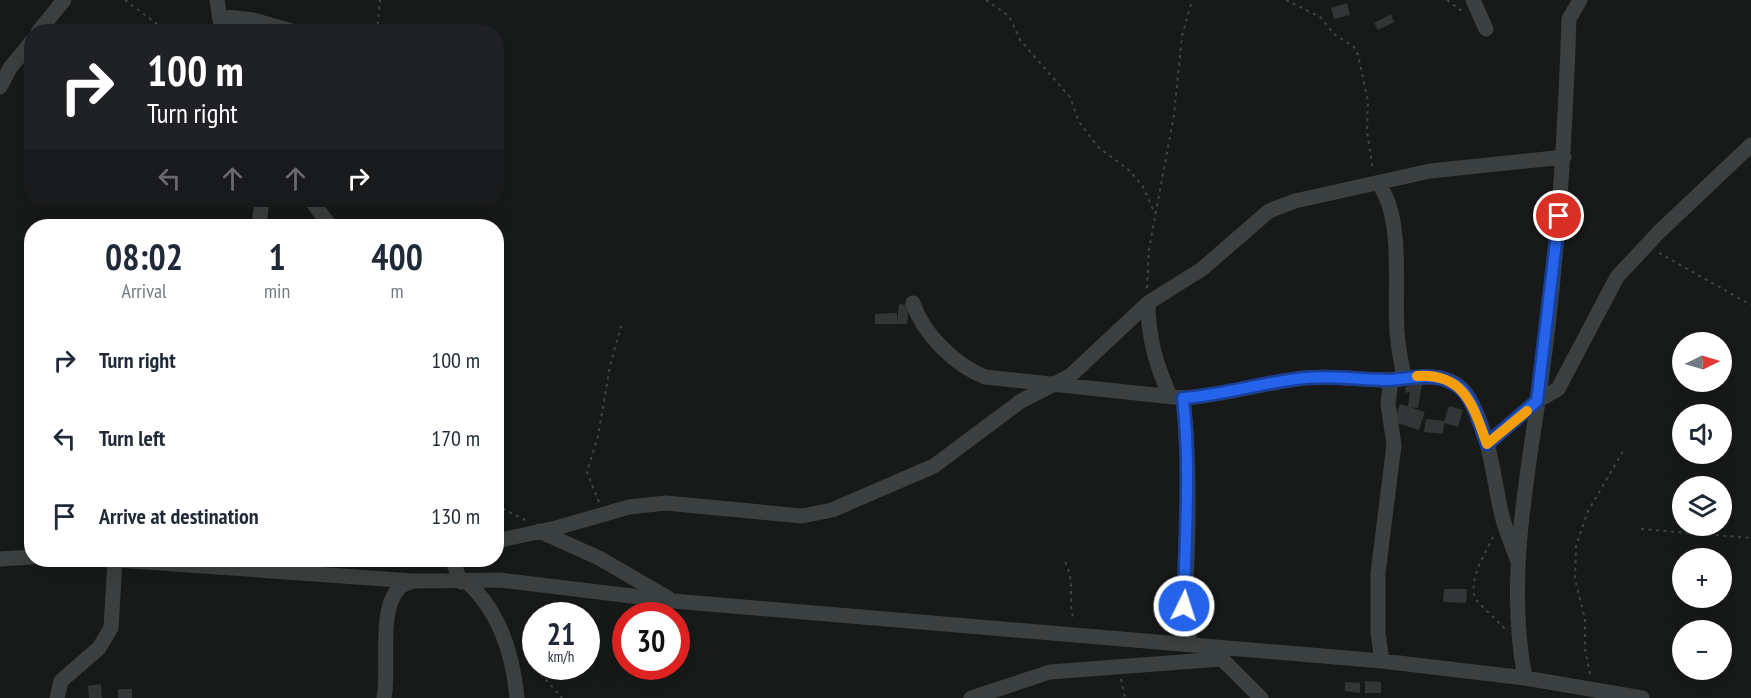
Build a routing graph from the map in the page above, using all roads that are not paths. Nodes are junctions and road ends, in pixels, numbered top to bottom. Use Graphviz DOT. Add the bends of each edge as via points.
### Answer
graph roads {
  1 [pos="64,0"];
  2 [pos="217,0"];
  3 [pos="1473,0"];
  4 [pos="1568,0"];
  5 [pos="1580,0"];
  6 [pos="1569,19"];
  7 [pos="44,24"];
  8 [pos="220,24"];
  9 [pos="267,24"];
  10 [pos="1486,29"];
  11 [pos="24,51"];
  12 [pos="0,87"];
  13 [pos="1751,145"];
  14 [pos="1564,157"];
  15 [pos="1378,184"];
  16 [pos="913,303"];
  17 [pos="1148,303"];
  18 [pos="1397,378"];
  19 [pos="1056,384"];
  20 [pos="1177,397"];
  21 [pos="1537,401"];
  22 [pos="1487,444"];
  23 [pos="539,531"];
  24 [pos="504,539"];
  25 [pos="24,558"];
  26 [pos="0,559"];
  27 [pos="1517,559"];
  28 [pos="116,567"];
  29 [pos="257,567"];
  30 [pos="458,567"];
  31 [pos="413,581"];
  32 [pos="464,582"];
  33 [pos="673,601"];
  34 [pos="1190,643"];
  35 [pos="1216,653"];
  36 [pos="1382,661"];
  37 [pos="1525,678"];
  38 [pos="57,698"];
  39 [pos="384,698"];
  40 [pos="517,698"];
  41 [pos="971,698"];
  42 [pos="1261,698"];
  43 [pos="1642,698"];
  1 -- 7 [label="street"];
  2 -- 8 [label="street"];
  3 -- 10 [label="street"];
  4 -- 6 [label="street"];
  5 -- 6 [label="street"];
  6 -- 14 [label="street"];
  8 -- 9 [label="street" via="253,20"];
  11 -- 12 [label="street"];
  13 -- 21 [label="street" via="1617,277 1558,389"];
  14 -- 15 [label="street" via="1430,171"];
  14 -- 21 [label="street"];
  15 -- 17 [label="street" via="1295,201 1269,211 1202,269"];
  15 -- 18 [label="street" via="1389,202 1394,227"];
  16 -- 19 [label="street" via="923,325 973,372 985,377"];
  17 -- 19 [label="street" via="1079,368"];
  17 -- 20 [label="street" via="1156,364"];
  18 -- 20 [label="street" via="1307,377 1207,396"];
  18 -- 22 [label="street" via="1430,376 1460,388 1469,399"];
  18 -- 36 [label="street" via="1388,404 1394,445 1378,573"];
  19 -- 20 [label="street"];
  19 -- 23 [label="street" via="1021,401 934,466 885,490 818,514 802,516 666,503 629,507"];
  20 -- 34 [label="street" via="1186,422 1184,606"];
  21 -- 22 [label="street"];
  21 -- 27 [label="street"];
  22 -- 27 [label="street" via="1503,519"];
  23 -- 24 [label="street"];
  23 -- 33 [label="street" via="599,558"];
  25 -- 26 [label="street"];
  27 -- 37 [label="street" via="1518,642"];
  28 -- 38 [label="street" via="111,628 99,648 61,681"];
  29 -- 31 [label="street"];
  30 -- 32 [label="street"];
  31 -- 32 [label="street"];
  31 -- 39 [label="street" via="400,587 390,609"];
  32 -- 33 [label="street" via="500,580"];
  32 -- 40 [label="street" via="483,597 510,650"];
  33 -- 34 [label="street" via="1082,638"];
  34 -- 35 [label="street"];
  35 -- 36 [label="street"];
  35 -- 41 [label="street" via="1050,672"];
  35 -- 42 [label="street"];
  36 -- 37 [label="street"];
  37 -- 43 [label="street"];
}
